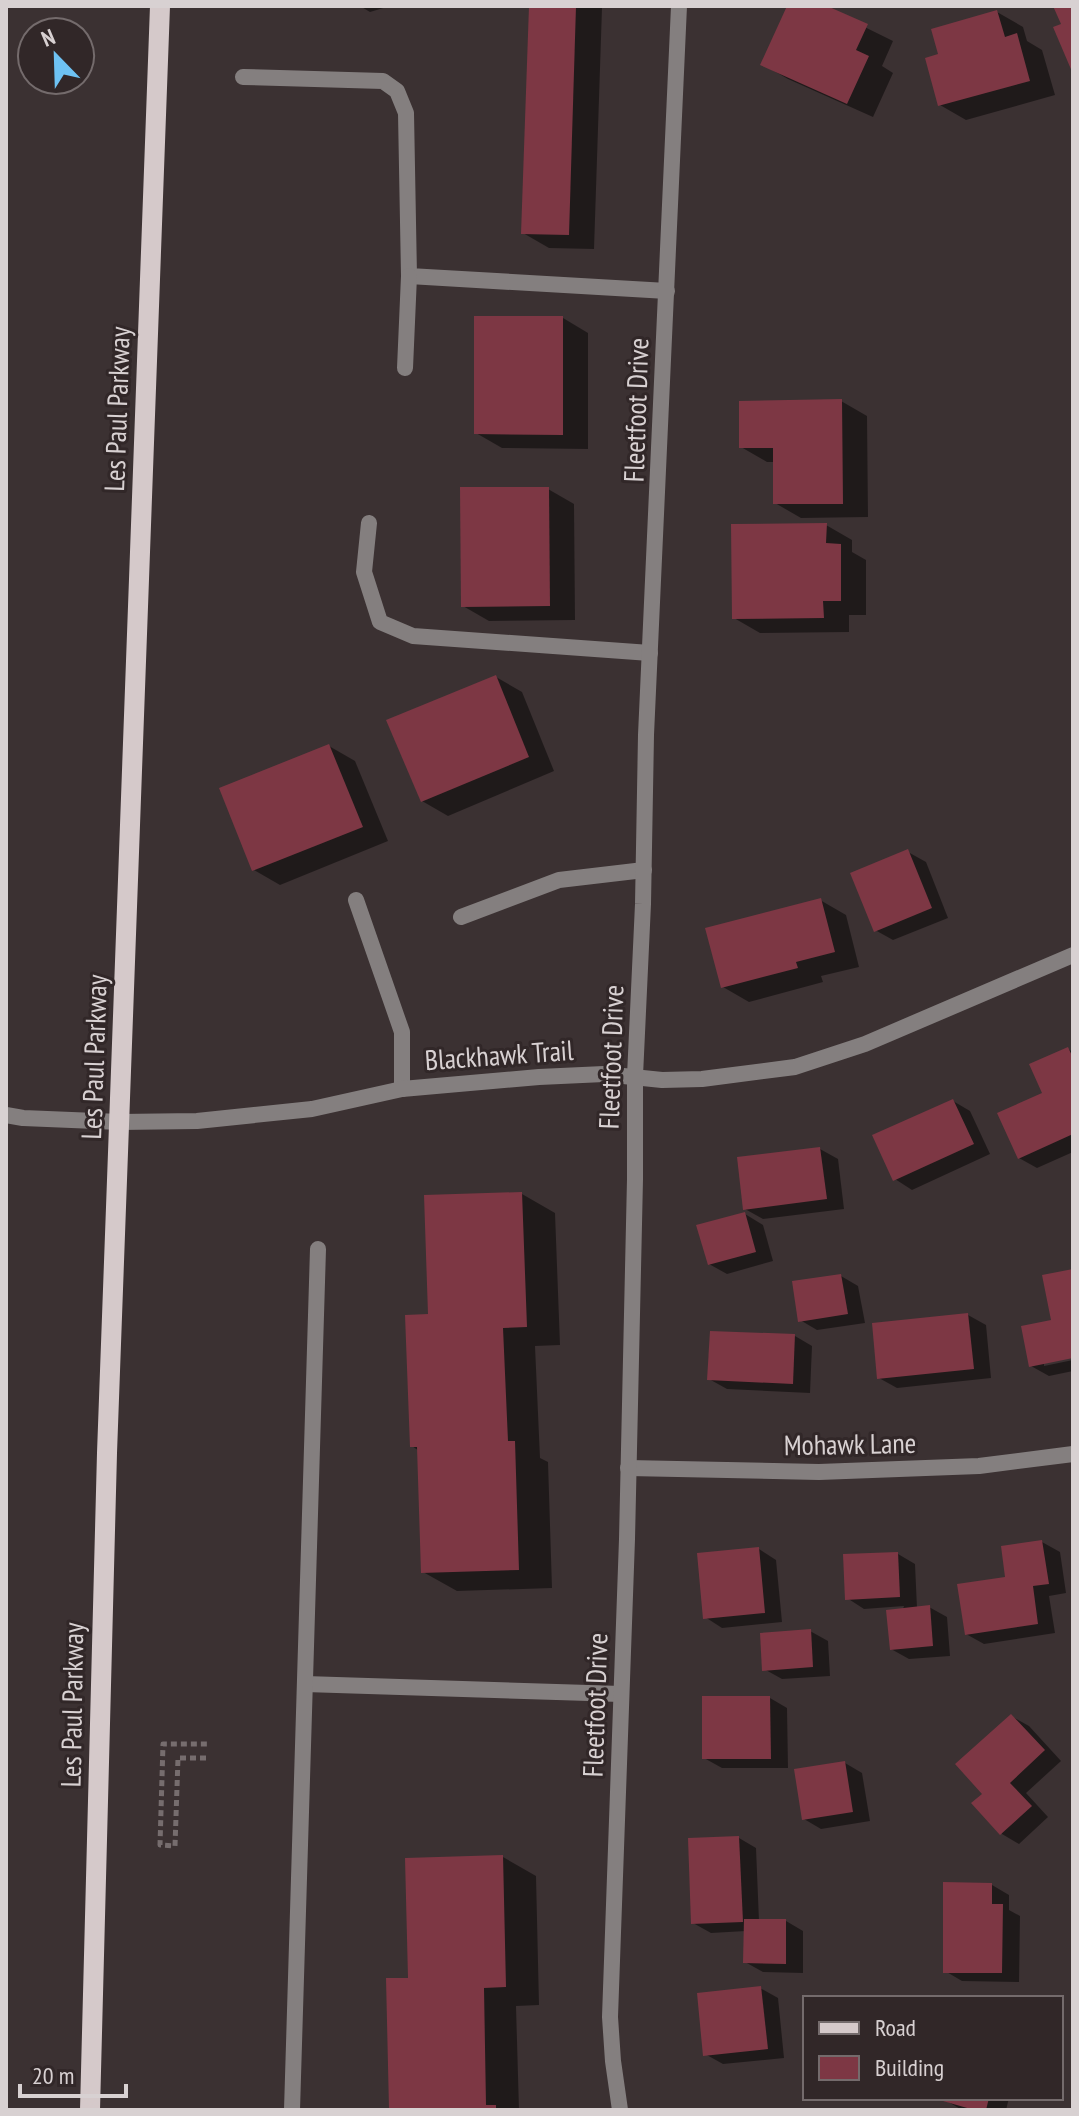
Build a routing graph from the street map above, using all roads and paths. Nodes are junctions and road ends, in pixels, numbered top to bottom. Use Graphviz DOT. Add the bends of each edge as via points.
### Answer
graph roads {
  1 [pos="160,6"];
  2 [pos="679,6"];
  3 [pos="243,77"];
  4 [pos="409,276"];
  5 [pos="667,291"];
  6 [pos="405,368"];
  7 [pos="369,523"];
  8 [pos="650,653"];
  9 [pos="644,870"];
  10 [pos="356,900"];
  11 [pos="461,917"];
  12 [pos="1073,955"];
  13 [pos="635,1076"];
  14 [pos="402,1089"];
  15 [pos="6,1115"];
  16 [pos="120,1122"];
  17 [pos="318,1249"];
  18 [pos="1073,1454"];
  19 [pos="628,1468"];
  20 [pos="305,1684"];
  21 [pos="621,1694"];
  22 [pos="207,1744"];
  23 [pos="206,1758"];
  24 [pos="90,2110"];
  25 [pos="292,2110"];
  26 [pos="620,2110"];
  1 -- 16 [label="main road, Les Paul Parkway"];
  2 -- 5 [label="street, Fleetfoot Drive"];
  3 -- 4 [label="street" via="383,81 397,91 406,113"];
  4 -- 5 [label="street"];
  4 -- 6 [label="street"];
  5 -- 8 [label="street, Fleetfoot Drive"];
  7 -- 8 [label="street" via="364,572 380,622 413,636"];
  8 -- 9 [label="street, Fleetfoot Drive"];
  9 -- 11 [label="street" via="559,880"];
  9 -- 13 [label="street, Fleetfoot Drive"];
  10 -- 14 [label="street" via="402,1032"];
  12 -- 13 [label="street, Blackhawk Trail" via="865,1044 795,1067 702,1079"];
  13 -- 14 [label="street, Blackhawk Trail" via="539,1077"];
  13 -- 19 [label="street, Fleetfoot Drive"];
  14 -- 16 [label="street, Blackhawk Trail" via="312,1109 197,1121"];
  15 -- 16 [label="street, Blackhawk Trail"];
  16 -- 24 [label="main road, Les Paul Parkway"];
  17 -- 20 [label="street"];
  18 -- 19 [label="street, Mohawk Lane" via="979,1466 819,1472"];
  19 -- 21 [label="street, Fleetfoot Drive"];
  20 -- 21 [label="street"];
  20 -- 25 [label="street"];
  21 -- 26 [label="street, Fleetfoot Drive" via="610,2017"];
  22 -- 23 [label="path" via="163,1744 160,1845 175,1846 178,1758"];
}
